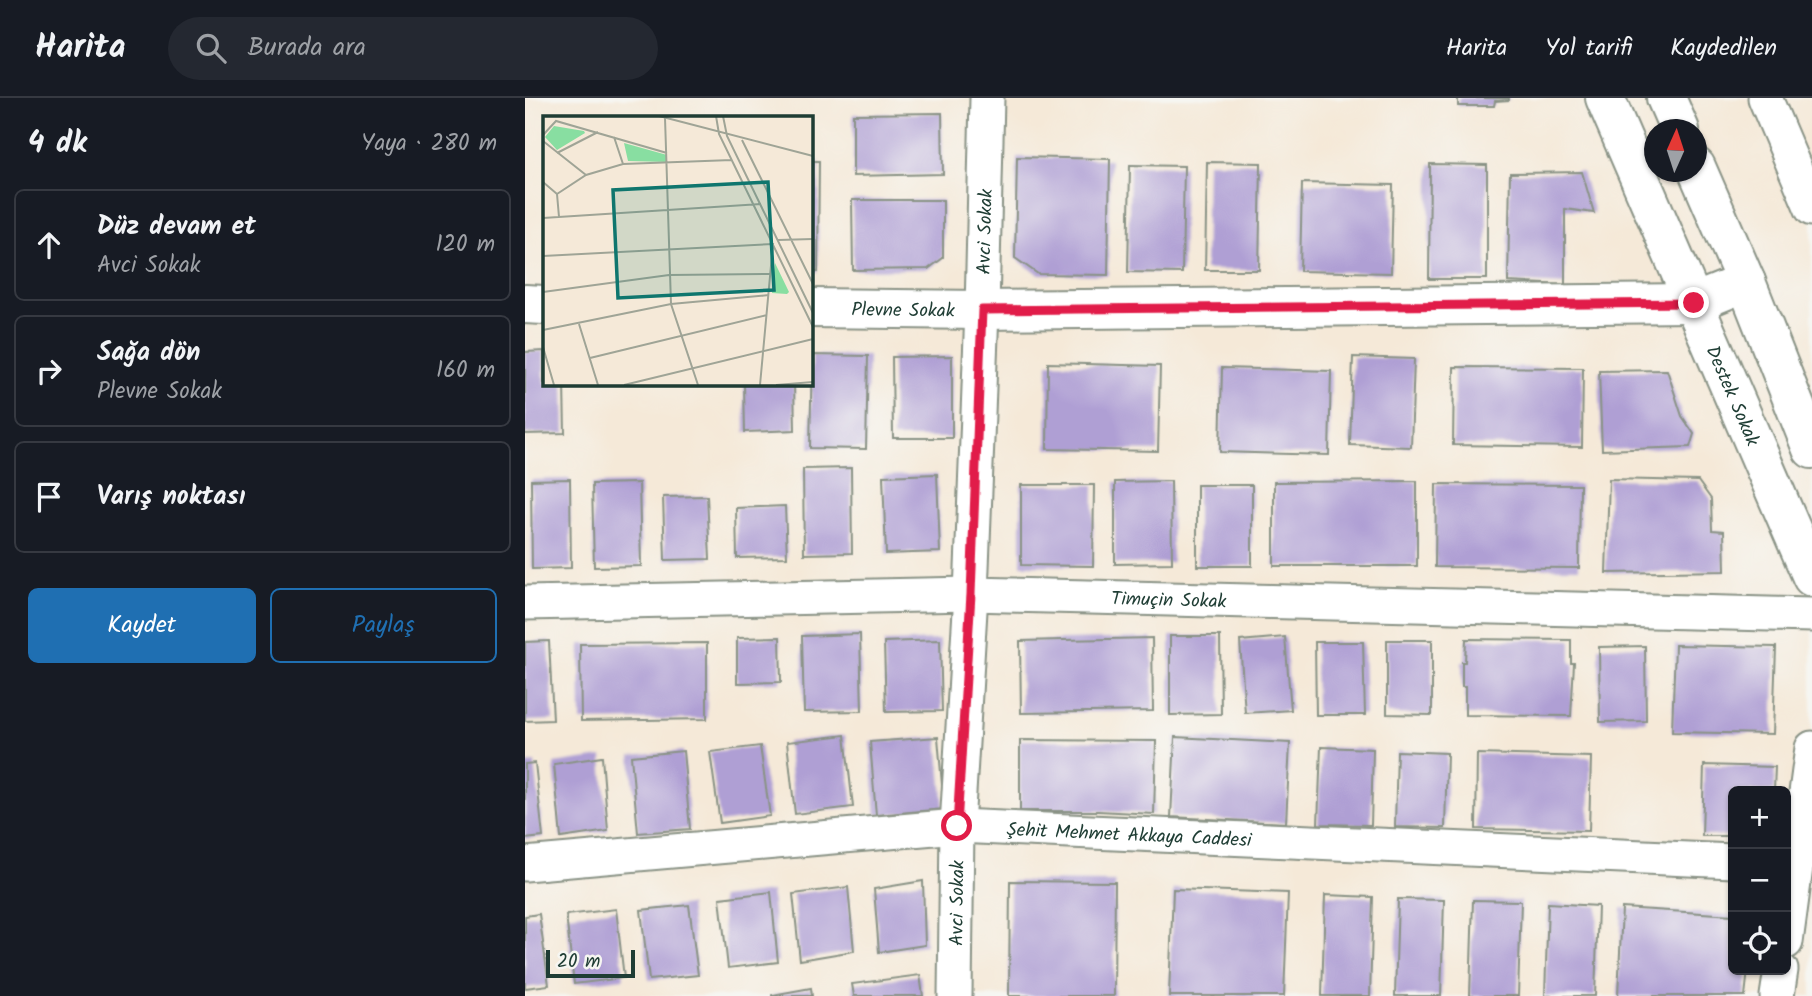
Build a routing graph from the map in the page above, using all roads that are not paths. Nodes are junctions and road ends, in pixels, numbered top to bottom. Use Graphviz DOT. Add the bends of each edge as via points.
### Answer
graph roads {
  1 [pos="988,98"];
  2 [pos="1605,98"];
  3 [pos="1667,98"];
  4 [pos="1765,98"];
  5 [pos="1676,119"];
  6 [pos="1703,182"];
  7 [pos="1812,209"];
  8 [pos="1746,282"];
  9 [pos="1694,303"];
  10 [pos="525,304"];
  11 [pos="543,304"];
  12 [pos="812,308"];
  13 [pos="982,310"];
  14 [pos="1812,449"];
  15 [pos="1812,577"];
  16 [pos="971,594"];
  17 [pos="525,603"];
  18 [pos="1812,615"];
  19 [pos="1812,748"];
  20 [pos="957,826"];
  21 [pos="1728,861"];
  22 [pos="525,864"];
  23 [pos="1792,864"];
  24 [pos="1788,912"];
  25 [pos="1780,975"];
  26 [pos="955,996"];
  27 [pos="1777,996"];
  1 -- 13 [label="street, Avci Sokak"];
  2 -- 9 [label="street, Destek Sokak"];
  3 -- 5 [label="street"];
  4 -- 7 [label="street"];
  6 -- 8 [label="street"];
  8 -- 9 [label="street, Plevne Sokak"];
  8 -- 14 [label="street"];
  9 -- 13 [label="street, Plevne Sokak"];
  9 -- 15 [label="street, Destek Sokak"];
  10 -- 11 [label="street"];
  12 -- 13 [label="street, Plevne Sokak"];
  13 -- 16 [label="street, Avci Sokak"];
  16 -- 17 [label="street, Timuçin Sokak"];
  16 -- 18 [label="street, Timuçin Sokak"];
  16 -- 20 [label="street, Avci Sokak"];
  19 -- 23 [label="street"];
  20 -- 21 [label="street, Şehit Mehmet Akkaya Caddesi"];
  20 -- 22 [label="street, Şehit Mehmet Akkaya Caddesi"];
  20 -- 26 [label="street, Avci Sokak"];
  23 -- 24 [label="street"];
  25 -- 27 [label="street"];
}
